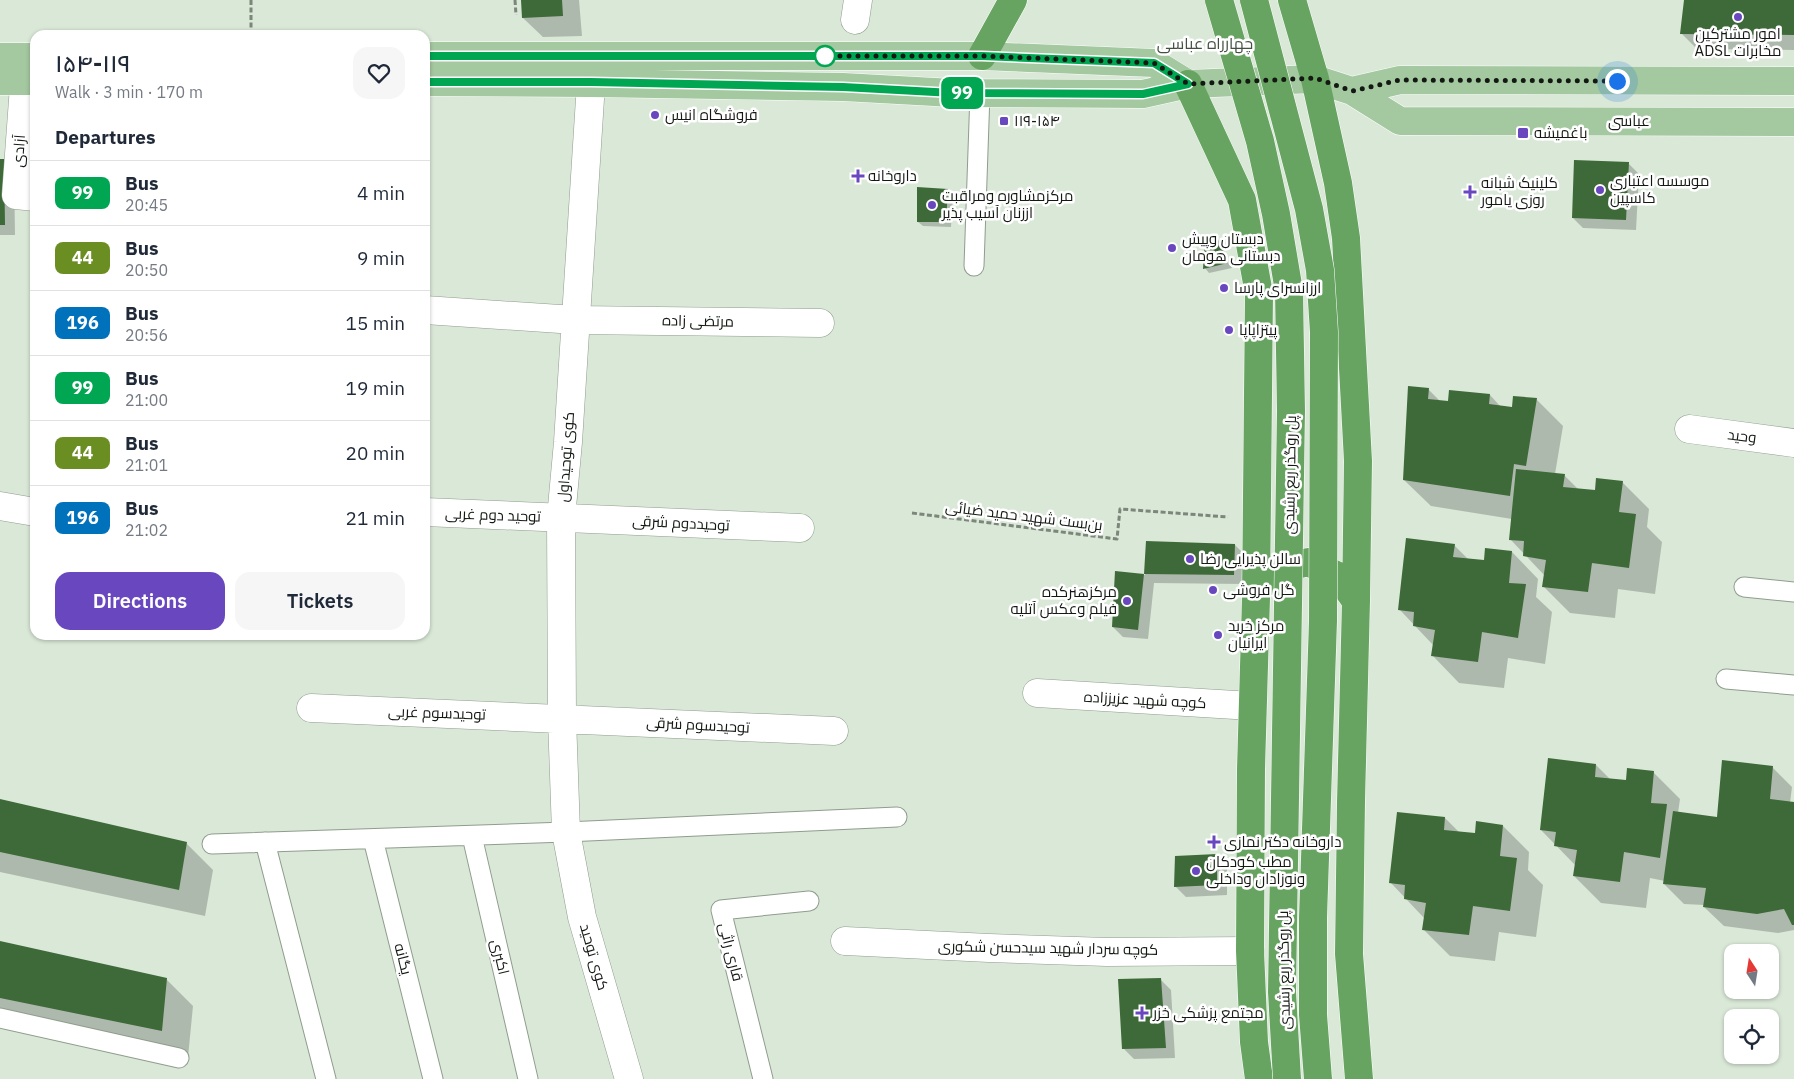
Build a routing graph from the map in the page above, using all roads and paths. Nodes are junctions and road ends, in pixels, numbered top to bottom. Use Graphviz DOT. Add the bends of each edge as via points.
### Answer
graph roads {
  1 [pos="251,0"];
  2 [pos="515,0"];
  3 [pos="1013,0"];
  4 [pos="1219,0"];
  5 [pos="1254,0"];
  6 [pos="1292,0"];
  7 [pos="516,15"];
  8 [pos="251,30"];
  9 [pos="430,56"];
  10 [pos="982,56"];
  11 [pos="20,69"];
  12 [pos="1315,78"];
  13 [pos="1794,81"];
  14 [pos="430,82"];
  15 [pos="591,82"];
  16 [pos="1188,84"];
  17 [pos="1352,91"];
  18 [pos="980,93"];
  19 [pos="1794,122"];
  20 [pos="30,197"];
  21 [pos="974,266"];
  22 [pos="430,310"];
  23 [pos="574,320"];
  24 [pos="820,323"];
  25 [pos="1689,429"];
  26 [pos="1794,443"];
  27 [pos="0,506"];
  28 [pos="30,511"];
  29 [pos="430,512"];
  30 [pos="912,514"];
  31 [pos="561,518"];
  32 [pos="1256,519"];
  33 [pos="800,528"];
  34 [pos="1744,587"];
  35 [pos="1794,592"];
  36 [pos="1256,598"];
  37 [pos="1356,601"];
  38 [pos="1726,679"];
  39 [pos="1794,685"];
  40 [pos="1037,693"];
  41 [pos="1252,706"];
  42 [pos="311,708"];
  43 [pos="562,718"];
  44 [pos="834,731"];
  45 [pos="897,818"];
  46 [pos="566,832"];
  47 [pos="472,836"];
  48 [pos="373,838"];
  49 [pos="265,842"];
  50 [pos="212,844"];
  51 [pos="809,901"];
  52 [pos="845,941"];
  53 [pos="1250,951"];
  54 [pos="0,1018"];
  55 [pos="179,1058"];
  56 [pos="326,1079"];
  57 [pos="433,1079"];
  58 [pos="528,1079"];
  59 [pos="629,1079"];
  60 [pos="763,1079"];
  61 [pos="1259,1079"];
  62 [pos="1287,1079"];
  63 [pos="1318,1079"];
  64 [pos="1359,1079"];
  1 -- 8 [label="path"];
  2 -- 7 [label="path"];
  3 -- 10 [label="highway"];
  4 -- 62 [label="highway, پل روگذر ربع رشیدی, bridge" via="1260,141 1289,291 1291,411 1282,992"];
  5 -- 63 [label="highway, پل روگذر ربع رشیدی, bridge" via="1309,209 1320,270 1324,332 1323,621 1313,918 1313,1016"];
  6 -- 12 [label="highway"];
  9 -- 10 [label="main road"];
  10 -- 16 [label="main road" via="1154,63"];
  11 -- 20 [label="street, آزادی" via="16,196"];
  12 -- 16 [label="main road, عباسى"];
  12 -- 17 [label="main road, عباسى"];
  12 -- 37 [label="highway" via="1338,183 1346,238 1358,461"];
  13 -- 17 [label="main road" via="1400,80"];
  14 -- 15 [label="main road, عباسى"];
  15 -- 18 [label="main road, عباسى"];
  15 -- 23 [label="street, کوی توحیداول"];
  16 -- 18 [label="main road, عباسى" via="1143,94"];
  16 -- 32 [label="highway" via="1242,200 1259,294"];
  17 -- 19 [label="main road, عباسى" via="1400,121"];
  18 -- 21 [label="lane"];
  22 -- 23 [label="street, مرتضی زاده"];
  23 -- 24 [label="street, مرتضی زاده"];
  23 -- 31 [label="street, کوی توحیداول"];
  25 -- 26 [label="street, وحید"];
  27 -- 28 [label="street"];
  29 -- 31 [label="street, توحید دوم غربی"];
  30 -- 32 [label="path, بن‌بست شهید حمید ضیائی" via="1117,539 1120,509"];
  31 -- 33 [label="street, توحیددوم شرقی"];
  31 -- 43 [label="street, کوی توحیداول"];
  32 -- 36 [label="highway"];
  34 -- 35 [label="lane"];
  36 -- 37 [label="highway" via="1281,569 1308,562 1338,576"];
  36 -- 41 [label="highway"];
  37 -- 64 [label="highway" via="1349,954"];
  38 -- 39 [label="lane"];
  40 -- 41 [label="street, کوچه شهید عزیززاده"];
  41 -- 53 [label="highway"];
  42 -- 43 [label="street, توحیدسوم غربی"];
  43 -- 44 [label="street, توحیدسوم شرقی"];
  43 -- 46 [label="street, کوی توحیداول"];
  45 -- 46 [label="lane"];
  46 -- 47 [label="lane"];
  46 -- 59 [label="street, کوی توحید" via="582,917"];
  47 -- 48 [label="lane"];
  47 -- 58 [label="lane, اکبری"];
  48 -- 49 [label="lane"];
  48 -- 57 [label="lane, یگانه"];
  49 -- 50 [label="lane"];
  49 -- 56 [label="lane"];
  51 -- 60 [label="lane, قاری راثی" via="721,910"];
  52 -- 53 [label="street, کوچه سردار شهید سیدحسن شکوری" via="1107,952"];
  53 -- 61 [label="highway"];
  54 -- 55 [label="lane"];
}
